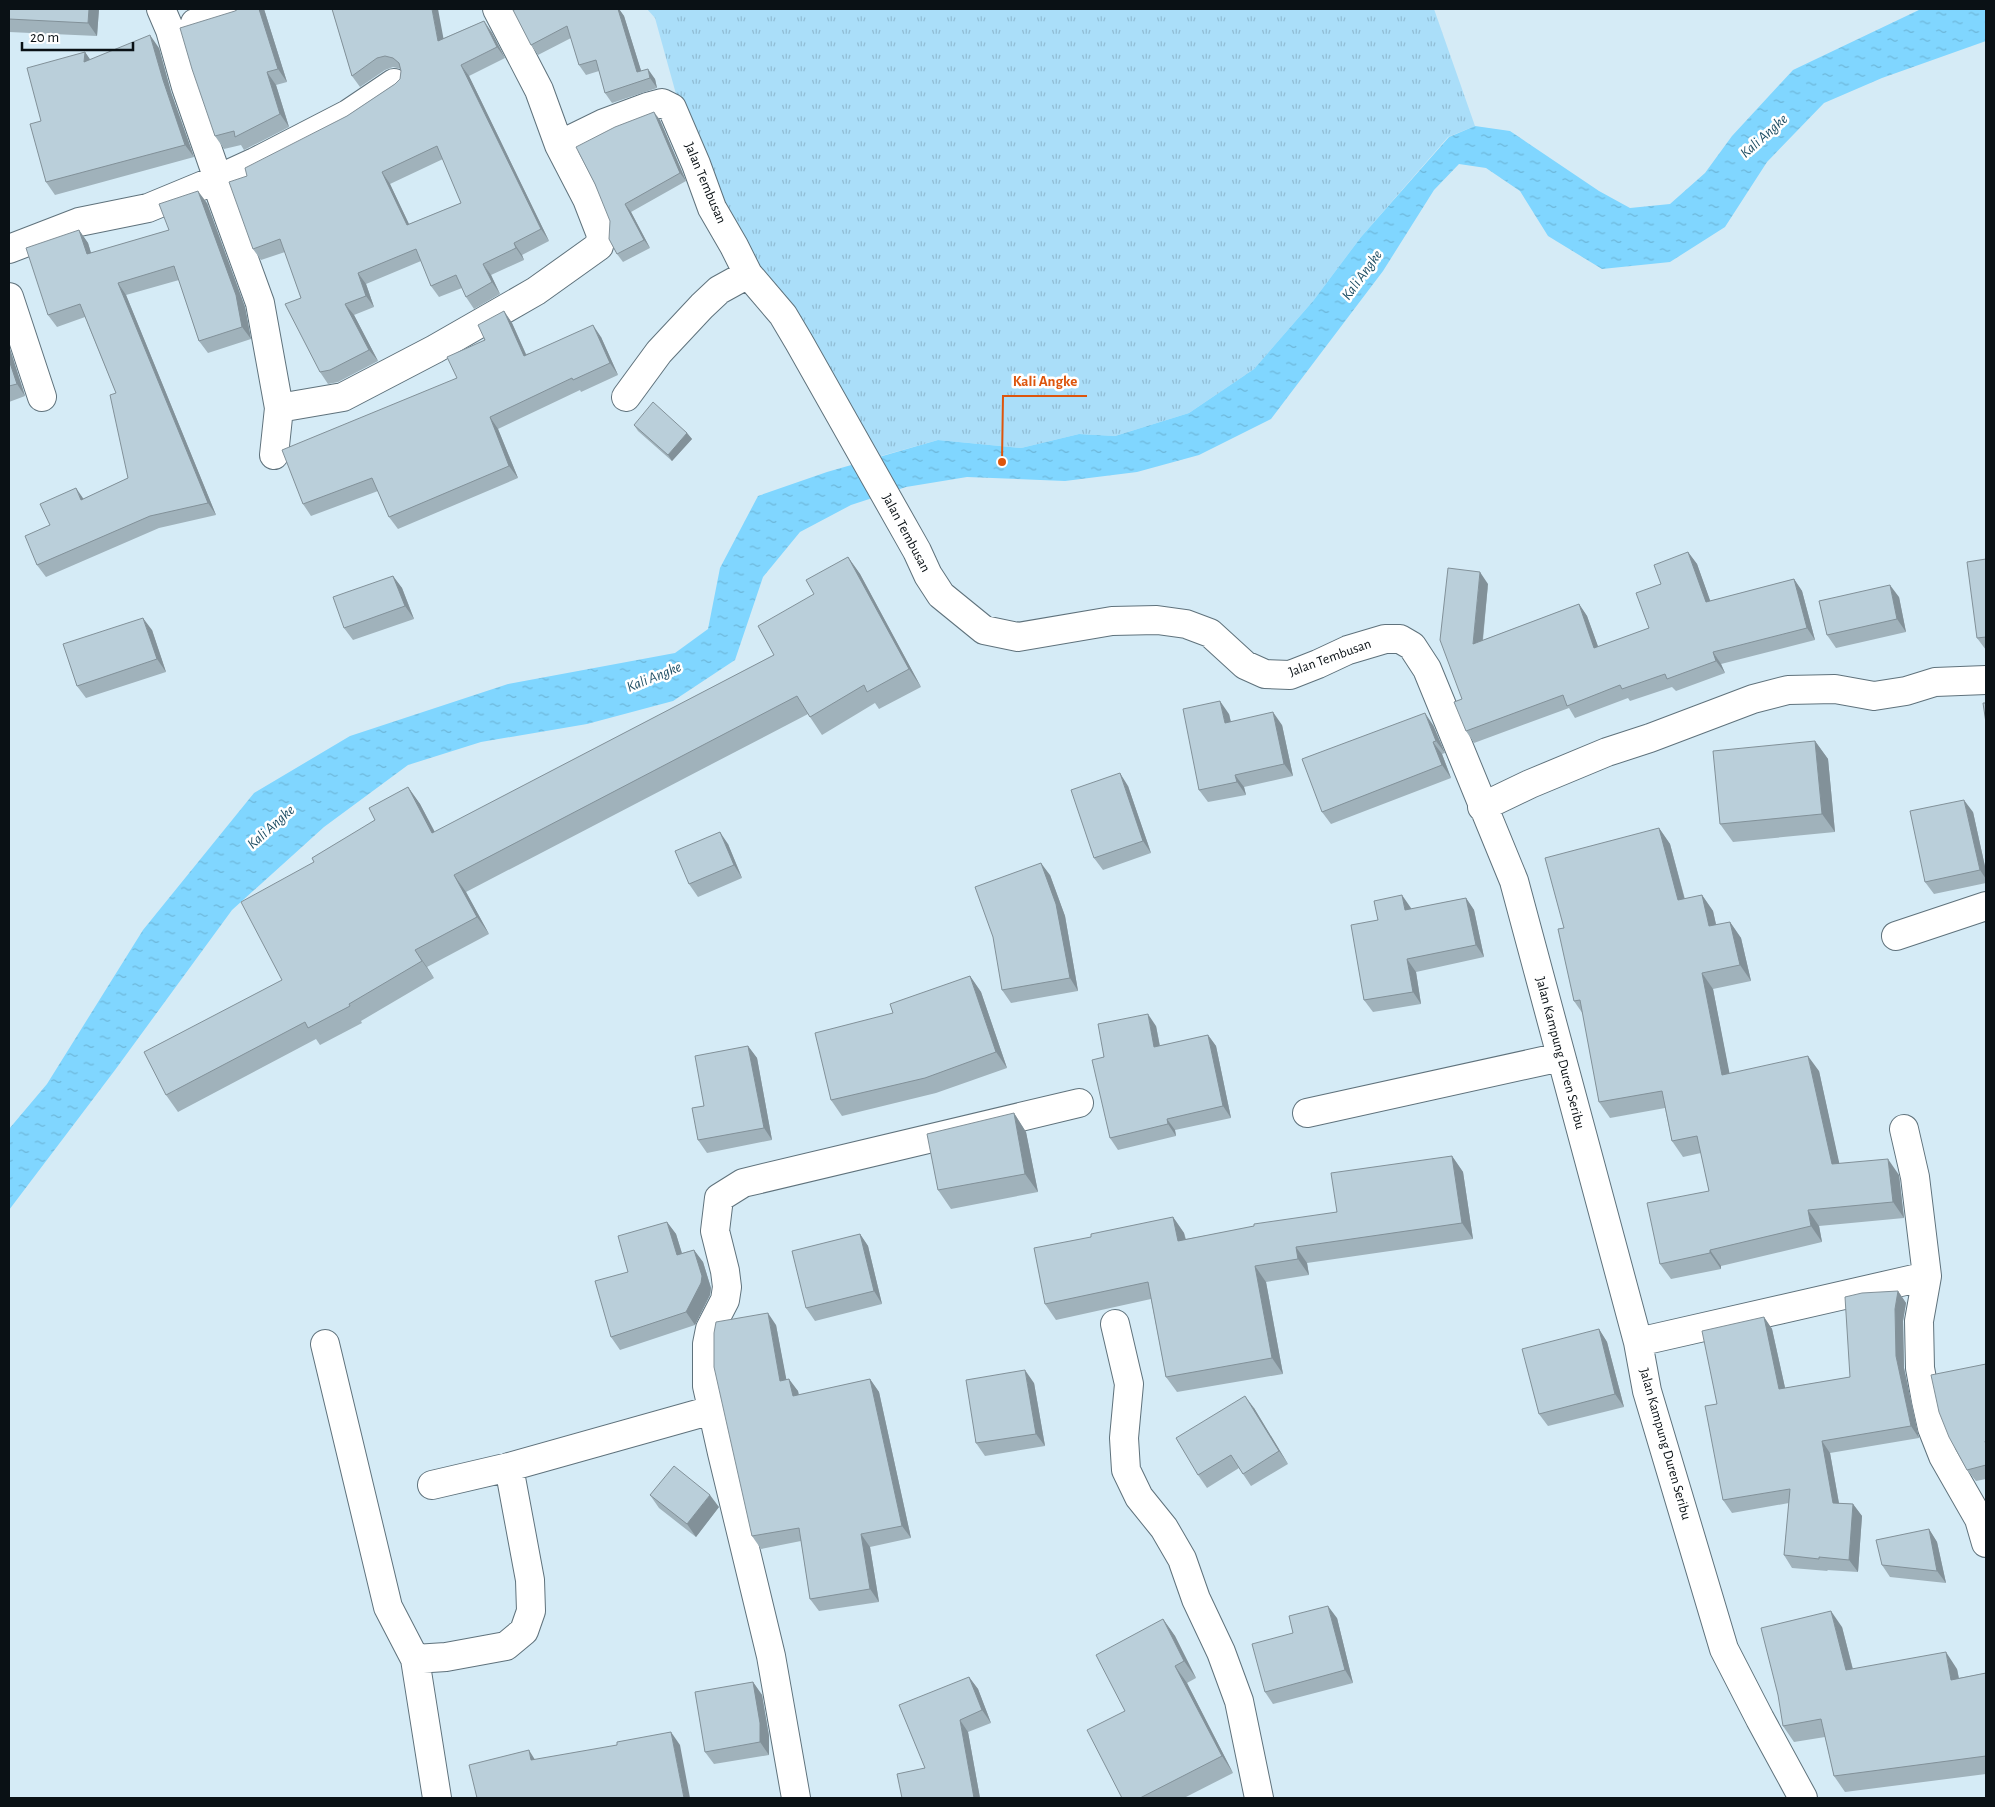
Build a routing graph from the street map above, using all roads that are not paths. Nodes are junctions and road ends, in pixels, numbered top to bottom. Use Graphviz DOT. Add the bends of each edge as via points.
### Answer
graph roads {
  1 [pos="239,9"];
  2 [pos="497,9"];
  3 [pos="166,20"];
  4 [pos="394,83"];
  5 [pos="559,145"];
  6 [pos="218,178"];
  7 [pos="9,249"];
  8 [pos="748,274"];
  9 [pos="9,297"];
  10 [pos="42,397"];
  11 [pos="626,397"];
  12 [pos="279,408"];
  13 [pos="274,455"];
  14 [pos="1986,680"];
  15 [pos="1482,807"];
  16 [pos="1986,906"];
  17 [pos="1896,936"];
  18 [pos="1561,1057"];
  19 [pos="1079,1103"];
  20 [pos="1307,1113"];
  21 [pos="1904,1129"];
  22 [pos="1927,1276"];
  23 [pos="1115,1324"];
  24 [pos="1638,1342"];
  25 [pos="325,1344"];
  26 [pos="712,1410"];
  27 [pos="509,1467"];
  28 [pos="432,1485"];
  29 [pos="1986,1543"];
  30 [pos="415,1659"];
  31 [pos="437,1798"];
  32 [pos="796,1798"];
  33 [pos="1259,1798"];
  34 [pos="1804,1798"];
  1 -- 3 [label="street"];
  2 -- 5 [label="street" via="539,90"];
  3 -- 6 [label="street"];
  4 -- 6 [label="street" via="348,114"];
  5 -- 8 [label="street, Jalan Tembusan" via="647,107 662,104 672,108 712,208"];
  5 -- 12 [label="street" via="587,198 601,235 599,246 536,291 342,397"];
  6 -- 7 [label="street" via="148,208 80,222"];
  6 -- 12 [label="street" via="220,193 260,303"];
  8 -- 11 [label="street" via="719,290 702,306 660,352"];
  8 -- 15 [label="street, Jalan Tembusan" via="783,315 941,595 984,630 1018,637 1112,622 1157,620 1186,624 1210,633 1245,665 1265,674 1290,674 1348,650 1385,639 1400,639 1412,646 1427,669"];
  9 -- 10 [label="street"];
  12 -- 13 [label="street"];
  14 -- 15 [label="street" via="1935,682 1874,696 1835,689 1788,690 1753,699 1607,752"];
  15 -- 18 [label="street, Jalan Kampung Duren Seribu" via="1514,881"];
  16 -- 17 [label="street"];
  18 -- 20 [label="street"];
  18 -- 24 [label="street, Jalan Kampung Duren Seribu"];
  19 -- 26 [label="street" via="743,1183 719,1198 714,1232 727,1287 707,1344 707,1386"];
  21 -- 22 [label="street"];
  22 -- 24 [label="street"];
  22 -- 29 [label="street" via="1919,1322 1920,1368 1926,1401 1943,1456 1979,1519"];
  23 -- 33 [label="street" via="1129,1384 1124,1438 1126,1470 1139,1496 1164,1528 1182,1559 1196,1600 1221,1652 1239,1701"];
  24 -- 34 [label="street, Jalan Kampung Duren Seribu" via="1647,1391 1724,1648"];
  25 -- 30 [label="street" via="388,1607"];
  26 -- 27 [label="street"];
  26 -- 32 [label="street" via="771,1656"];
  27 -- 28 [label="street"];
  27 -- 30 [label="street" via="530,1580 531,1611 524,1630 506,1646"];
  30 -- 31 [label="street"];
}
